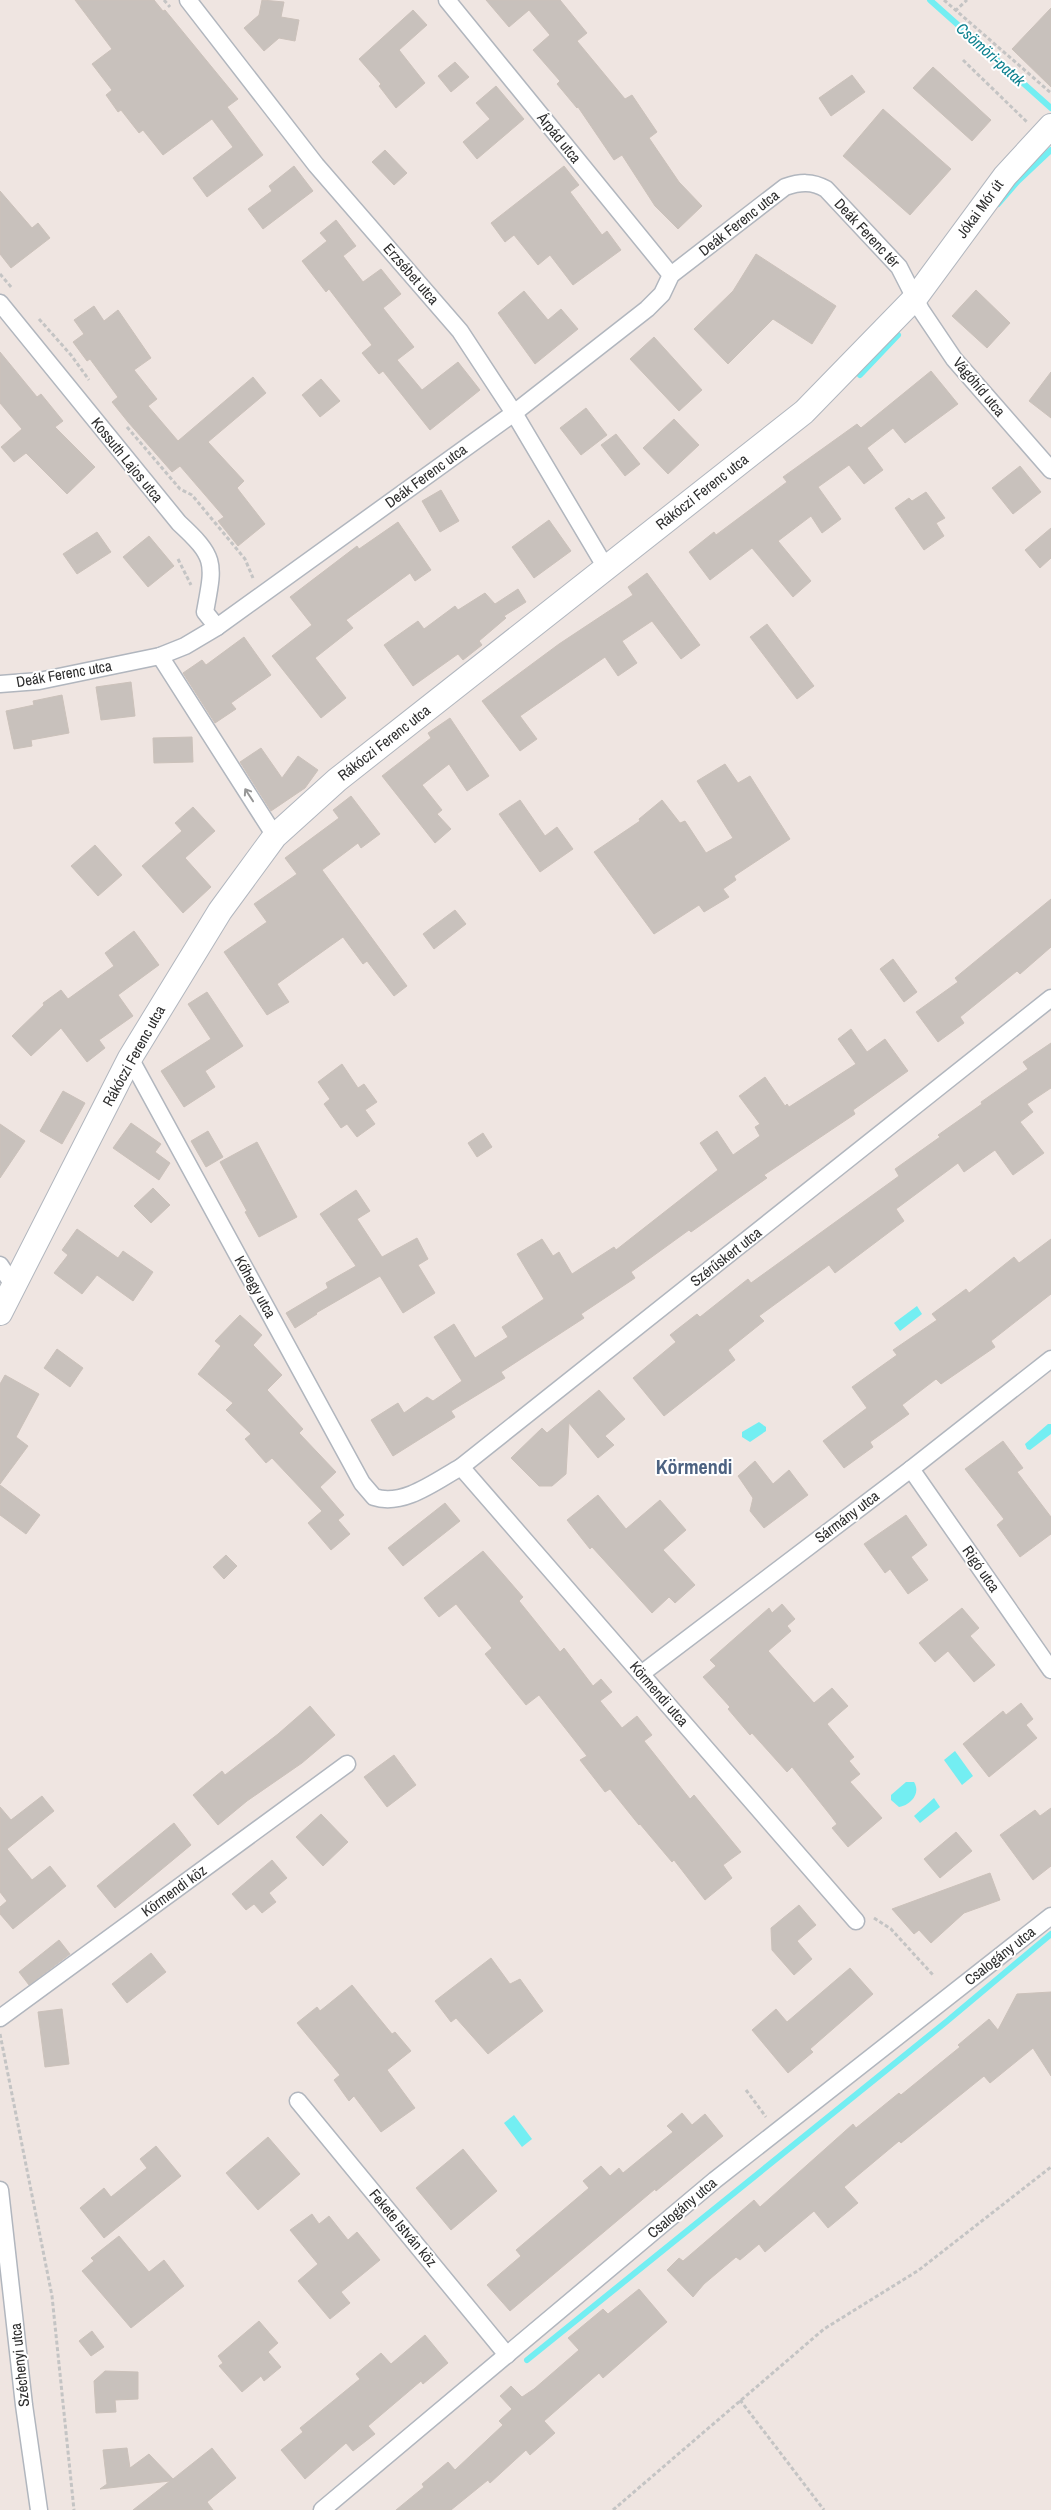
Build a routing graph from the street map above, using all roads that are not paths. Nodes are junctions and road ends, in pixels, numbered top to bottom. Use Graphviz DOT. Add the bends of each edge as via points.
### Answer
graph roads {
  1 [pos="188,0"];
  2 [pos="447,0"];
  3 [pos="1046,132"];
  4 [pos="805,183"];
  5 [pos="671,275"];
  6 [pos="916,297"];
  7 [pos="0,303"];
  8 [pos="514,413"];
  9 [pos="1051,470"];
  10 [pos="606,568"];
  11 [pos="217,627"];
  12 [pos="160,656"];
  13 [pos="0,684"];
  14 [pos="275,836"];
  15 [pos="1051,998"];
  16 [pos="130,1058"];
  17 [pos="0,1265"];
  18 [pos="13,1286"];
  19 [pos="0,1313"];
  20 [pos="1049,1365"];
  21 [pos="461,1467"];
  22 [pos="911,1469"];
  23 [pos="392,1500"];
  24 [pos="1051,1670"];
  25 [pos="641,1674"];
  26 [pos="347,1764"];
  27 [pos="1051,1916"];
  28 [pos="856,1921"];
  29 [pos="0,2018"];
  30 [pos="298,2101"];
  31 [pos="0,2190"];
  32 [pos="507,2355"];
  33 [pos="39,2510"];
  34 [pos="322,2510"];
  1 -- 8 [label="street, Erzsébet utca" via="316,165 460,331"];
  2 -- 5 [label="street, Árpád utca"];
  3 -- 6 [label="street, Jókai Mór út" via="1005,176"];
  4 -- 5 [label="street, Deák Ferenc utca" via="785,187"];
  4 -- 6 [label="street, Deák Ferenc tér" via="826,189 844,207 900,267"];
  5 -- 8 [label="street, Deák Ferenc utca" via="662,294 647,309"];
  6 -- 9 [label="street, Vágóhíd utca" via="921,310 954,358"];
  6 -- 10 [label="street, Rákóczi Ferenc utca" via="804,412"];
  7 -- 11 [label="street, Kossuth Lajos utca" via="179,523 198,541 212,563 205,612"];
  8 -- 10 [label="street, Erzsébet utca"];
  8 -- 11 [label="street, Deák Ferenc utca"];
  10 -- 14 [label="street, Rákóczi Ferenc utca" via="337,780"];
  11 -- 12 [label="street, Deák Ferenc utca"];
  12 -- 13 [label="street, Deák Ferenc utca" via="39,682"];
  14 -- 12 [label="street, one-way"];
  14 -- 16 [label="street, Rákóczi Ferenc utca" via="220,911"];
  15 -- 21 [label="street, Szérűskert utca"];
  16 -- 18 [label="street, Rákóczi Ferenc utca"];
  16 -- 23 [label="street, Kőhegy utca" via="362,1483 374,1497"];
  17 -- 18 [label="street"];
  18 -- 19 [label="street, Rákóczi Ferenc utca"];
  20 -- 22 [label="street, Sármány utca"];
  21 -- 23 [label="street, Szérűskert utca" via="418,1491"];
  21 -- 25 [label="street, Körmendi utca"];
  22 -- 24 [label="street, Rigó utca"];
  22 -- 25 [label="street, Sármány utca"];
  25 -- 28 [label="street, Körmendi utca"];
  26 -- 29 [label="street, Körmendi köz"];
  27 -- 32 [label="street, Csalogány utca" via="715,2180"];
  30 -- 32 [label="street, Fekete István köz"];
  31 -- 33 [label="street, Széchenyi utca"];
  32 -- 34 [label="street, Csalogány utca"];
}
